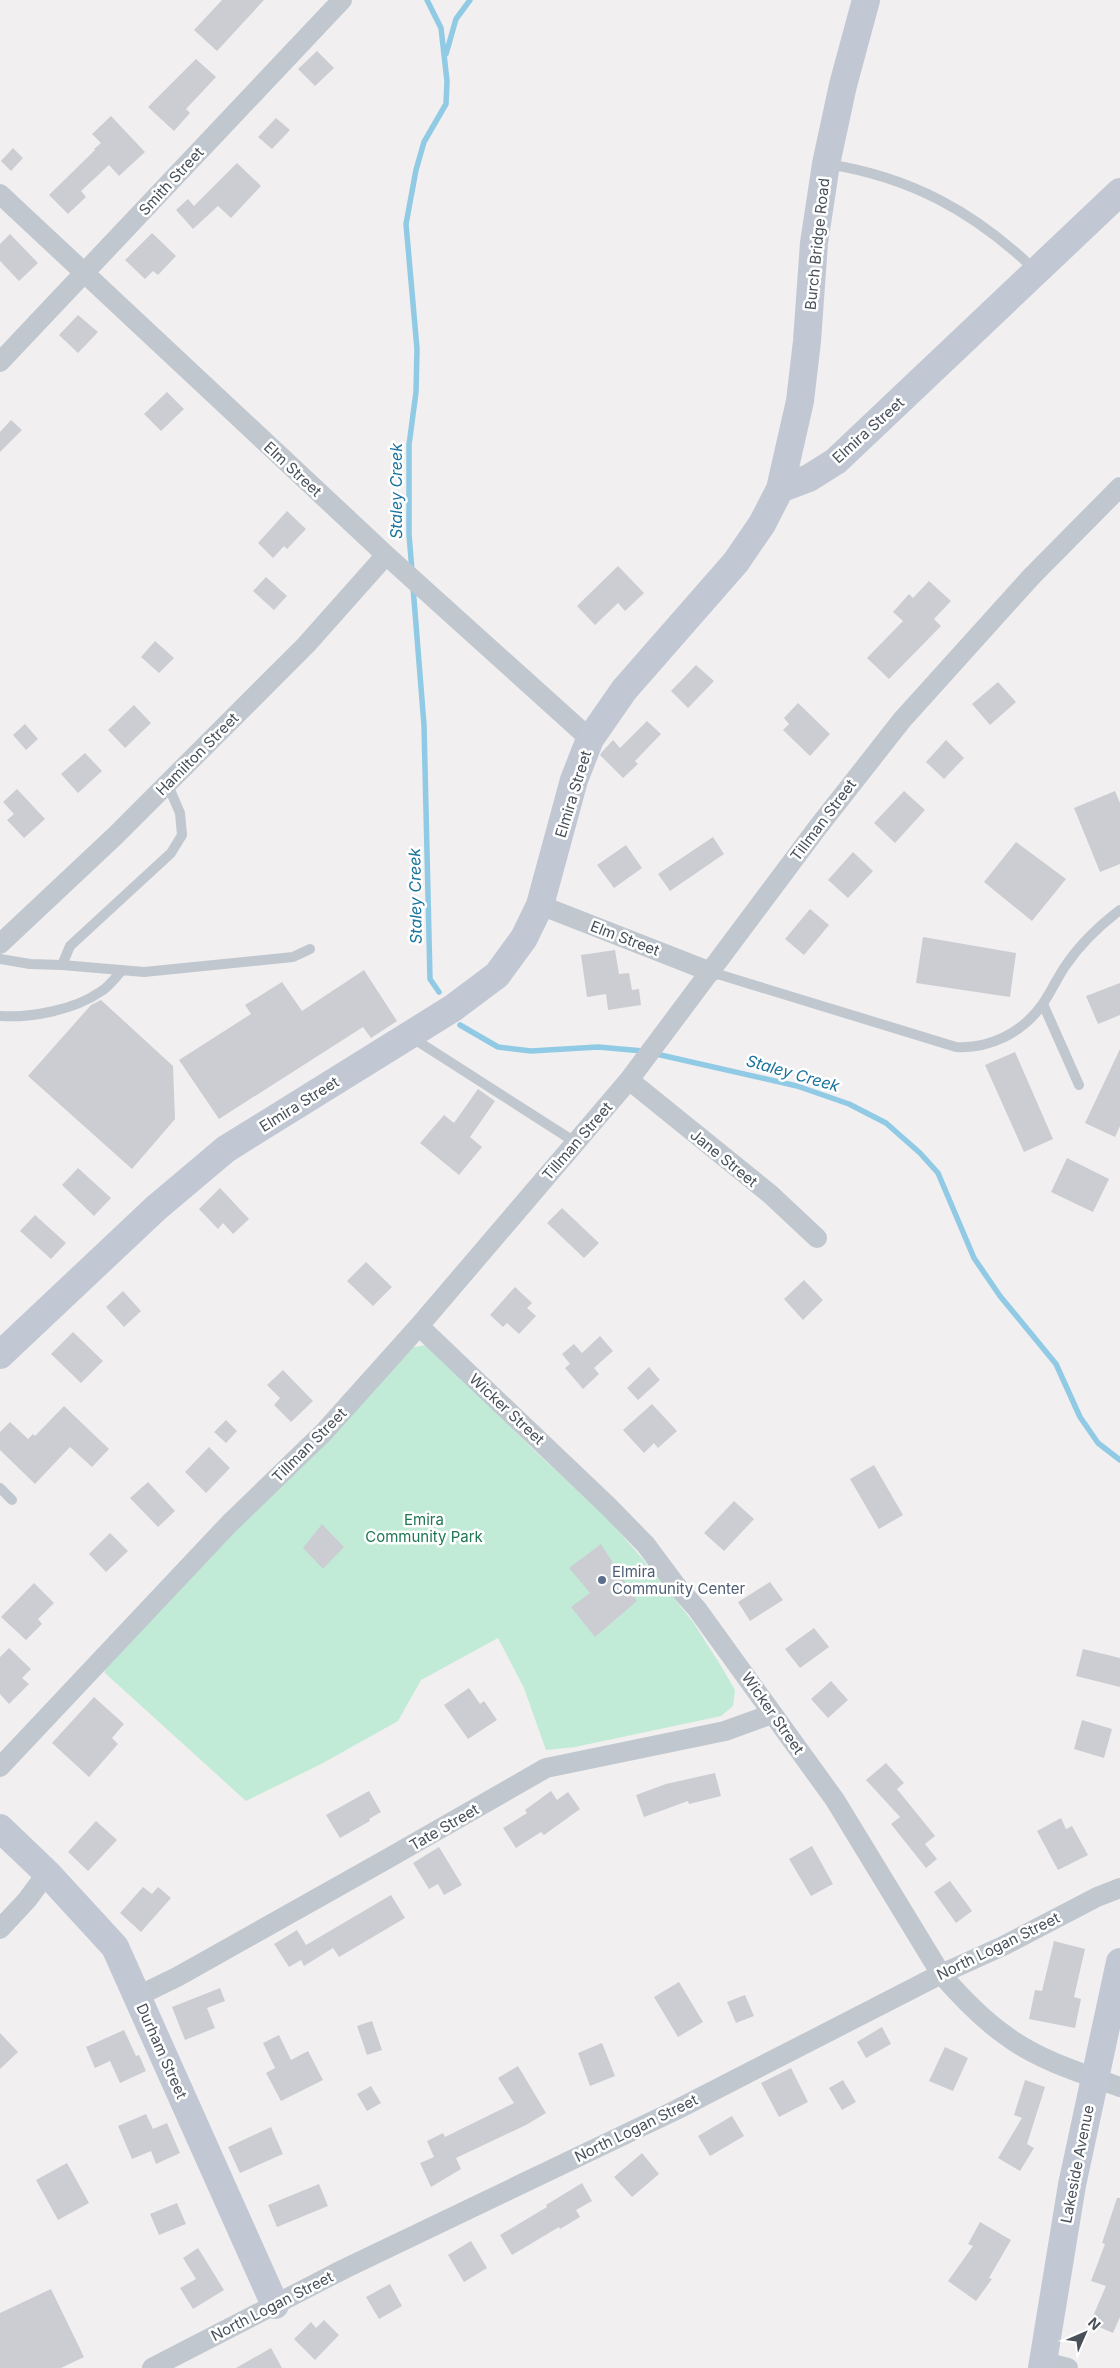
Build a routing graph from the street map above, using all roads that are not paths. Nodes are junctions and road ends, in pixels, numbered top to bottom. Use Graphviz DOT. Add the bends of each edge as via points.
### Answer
graph roads {
  1 [pos="342,0"];
  2 [pos="866,0"];
  3 [pos="826,164"];
  4 [pos="1120,192"];
  5 [pos="0,194"];
  6 [pos="1037,272"];
  7 [pos="84,274"];
  8 [pos="0,362"];
  9 [pos="1120,487"];
  10 [pos="780,489"];
  11 [pos="386,555"];
  12 [pos="590,739"];
  13 [pos="168,783"];
  14 [pos="540,905"];
  15 [pos="1120,910"];
  16 [pos="0,944"];
  17 [pos="310,949"];
  18 [pos="0,959"];
  19 [pos="62,964"];
  20 [pos="122,970"];
  21 [pos="711,972"];
  22 [pos="1043,1004"];
  23 [pos="0,1016"];
  24 [pos="410,1036"];
  25 [pos="629,1080"];
  26 [pos="1079,1086"];
  27 [pos="575,1142"];
  28 [pos="817,1238"];
  29 [pos="418,1326"];
  30 [pos="0,1355"];
  31 [pos="0,1488"];
  32 [pos="12,1500"];
  33 [pos="772,1714"];
  34 [pos="0,1766"];
  35 [pos="0,1828"];
  36 [pos="47,1873"];
  37 [pos="1120,1888"];
  38 [pos="0,1929"];
  39 [pos="1120,1962"];
  40 [pos="941,1974"];
  41 [pos="138,1996"];
  42 [pos="1094,2078"];
  43 [pos="1120,2087"];
  44 [pos="276,2305"];
  45 [pos="1051,2366"];
  46 [pos="152,2368"];
  1 -- 7 [label="street, Smith Street"];
  2 -- 3 [label="street, Burch Bridge Road"];
  3 -- 6 [label="lane" via="863,170 904,183 946,202 983,225"];
  3 -- 10 [label="street, Burch Bridge Road" via="814,243 800,401"];
  4 -- 6 [label="street, Elmira Street"];
  5 -- 7 [label="street, Elm Street"];
  6 -- 10 [label="street, Elmira Street" via="836,461 809,478"];
  7 -- 8 [label="street, Smith Street"];
  7 -- 11 [label="street, Elm Street"];
  9 -- 21 [label="street, Tillman Street" via="1031,577 902,720"];
  10 -- 12 [label="street, Elmira Street" via="762,524 736,562 624,690"];
  11 -- 12 [label="street, Elm Street"];
  11 -- 13 [label="street, Hamilton Street" via="306,646"];
  12 -- 14 [label="street, Elmira Street" via="574,780"];
  13 -- 16 [label="street, Hamilton Street"];
  13 -- 19 [label="lane" via="180,813 182,835 171,853 70,946"];
  14 -- 21 [label="street, Elm Street"];
  14 -- 24 [label="street, Elmira Street" via="524,938 496,975"];
  15 -- 22 [label="lane" via="1088,937 1066,964"];
  17 -- 20 [label="lane" via="293,957 228,965 144,972"];
  18 -- 19 [label="lane" via="30,964"];
  19 -- 20 [label="lane"];
  20 -- 23 [label="lane" via="101,992 63,1009 23,1018"];
  21 -- 22 [label="lane" via="956,1047 971,1048 1006,1037"];
  21 -- 25 [label="street, Tillman Street"];
  22 -- 26 [label="lane"];
  24 -- 27 [label="lane"];
  24 -- 30 [label="street, Elmira Street" via="226,1149 156,1208"];
  25 -- 27 [label="street, Tillman Street"];
  25 -- 28 [label="street, Jane Street" via="770,1194"];
  27 -- 29 [label="street, Tillman Street"];
  29 -- 33 [label="street, Wicker Street" via="545,1444 646,1545 697,1609"];
  29 -- 34 [label="street, Tillman Street" via="324,1432 229,1524"];
  31 -- 32 [label="lane"];
  33 -- 40 [label="street, Wicker Street" via="835,1800"];
  33 -- 41 [label="street, Tate Street" via="725,1731 546,1768"];
  35 -- 36 [label="street, Durham Street"];
  36 -- 38 [label="street"];
  36 -- 41 [label="street, Durham Street" via="115,1947"];
  37 -- 40 [label="street, North Logan Street"];
  39 -- 42 [label="street, Lakeside Avenue"];
  40 -- 42 [label="street, Wicker Street" via="962,1998 1005,2036 1041,2056"];
  40 -- 44 [label="street, North Logan Street" via="676,2110 344,2269"];
  41 -- 44 [label="street, Durham Street"];
  42 -- 43 [label="street, Wicker Street"];
  42 -- 45 [label="street, Lakeside Avenue" via="1072,2185"];
  44 -- 46 [label="street, North Logan Street"];
}
